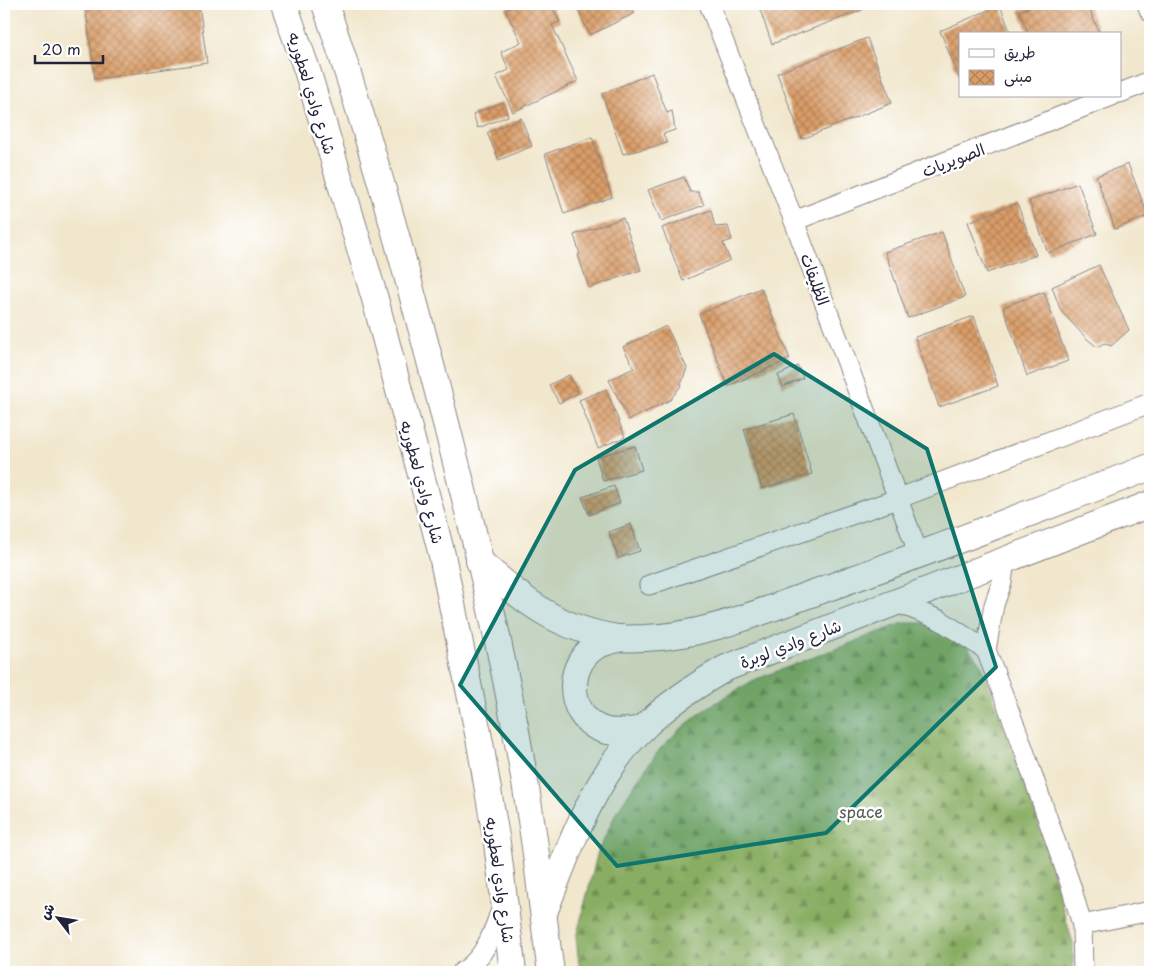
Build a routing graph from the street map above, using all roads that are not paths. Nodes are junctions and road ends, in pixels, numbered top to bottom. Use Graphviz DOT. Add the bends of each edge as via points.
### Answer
graph roads {
  1 [pos="284,4"];
  2 [pos="324,4"];
  3 [pos="709,4"];
  4 [pos="1147,4"];
  5 [pos="1150,12"];
  6 [pos="1150,81"];
  7 [pos="1122,92"];
  8 [pos="1107,98"];
  9 [pos="794,221"];
  10 [pos="1150,403"];
  11 [pos="1150,467"];
  12 [pos="897,499"];
  13 [pos="1150,504"];
  14 [pos="919,556"];
  15 [pos="1005,560"];
  16 [pos="480,561"];
  17 [pos="649,586"];
  18 [pos="895,602"];
  19 [pos="621,638"];
  20 [pos="986,650"];
  21 [pos="642,729"];
  22 [pos="504,900"];
  23 [pos="1150,911"];
  24 [pos="542,916"];
  25 [pos="1082,925"];
  26 [pos="462,972"];
  27 [pos="513,972"];
  28 [pos="551,972"];
  29 [pos="1083,972"];
  1 -- 22 [label="street, شارع وادي لعطوريه" via="308,73 375,299 442,555 481,752"];
  2 -- 16 [label="street" via="349,74 394,224"];
  3 -- 9 [label="street, الظليفات"];
  4 -- 5 [label="street"];
  6 -- 7 [label="street"];
  8 -- 9 [label="street, الصويريات"];
  9 -- 12 [label="street, الظليفات"];
  10 -- 12 [label="street"];
  11 -- 14 [label="street"];
  12 -- 14 [label="street, الظليفات"];
  12 -- 17 [label="street"];
  13 -- 15 [label="street, شارع وادي لوبرة"];
  14 -- 19 [label="street" via="714,628 668,637"];
  15 -- 18 [label="street, شارع وادي لوبرة"];
  15 -- 20 [label="street"];
  16 -- 19 [label="street" via="542,612 586,632"];
  16 -- 24 [label="street" via="515,729 533,834"];
  18 -- 20 [label="street" via="940,620"];
  18 -- 21 [label="street, شارع وادي لوبرة" via="726,668 695,686"];
  19 -- 21 [label="street" via="594,647 582,659 574,675 573,693 579,709 590,723 606,731 623,733"];
  20 -- 25 [label="street" via="1020,739"];
  21 -- 24 [label="street, شارع وادي لوبرة" via="617,758 584,816"];
  22 -- 26 [label="street" via="484,951"];
  22 -- 27 [label="street, شارع وادي لعطوريه"];
  23 -- 25 [label="street"];
  24 -- 28 [label="street"];
  25 -- 29 [label="street"];
}
